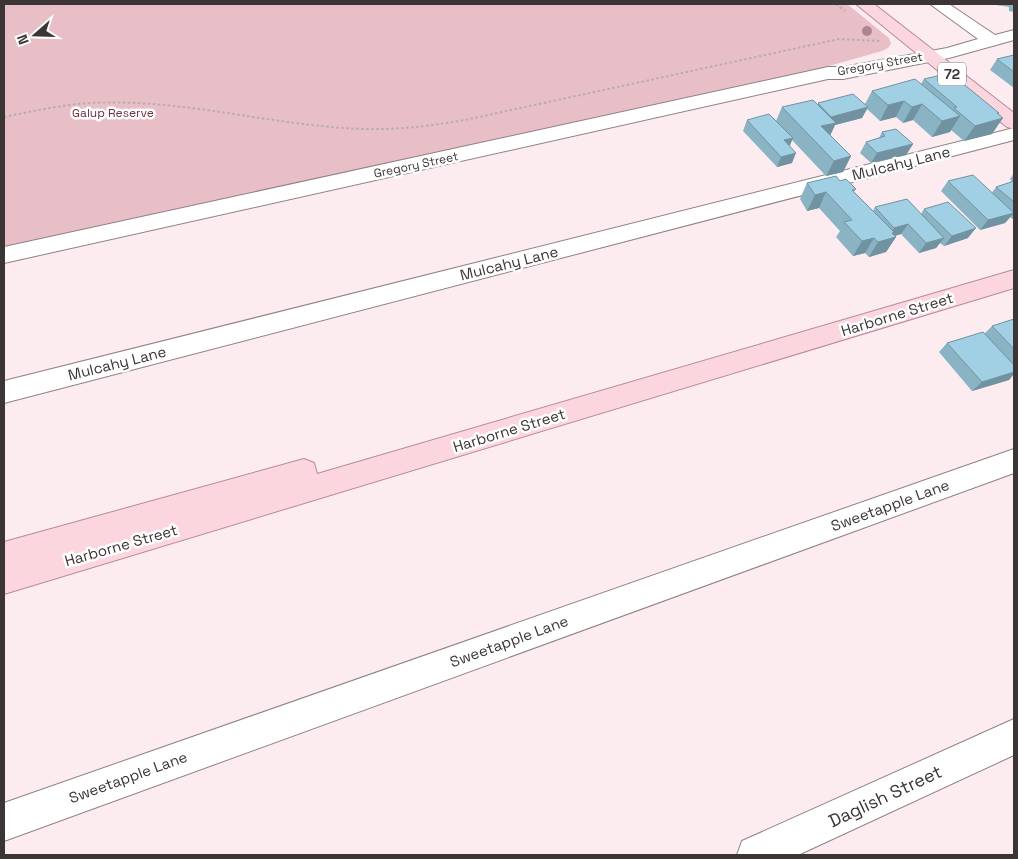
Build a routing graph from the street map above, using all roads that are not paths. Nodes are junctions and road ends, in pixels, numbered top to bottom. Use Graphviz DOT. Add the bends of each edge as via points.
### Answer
graph roads {
  1 [pos="864,4"];
  2 [pos="938,4"];
  3 [pos="1014,35"];
  4 [pos="991,40"];
  5 [pos="924,51"];
  6 [pos="1014,123"];
  7 [pos="1014,134"];
  8 [pos="4,255"];
  9 [pos="1014,259"];
  10 [pos="1014,279"];
  11 [pos="4,392"];
  12 [pos="1014,460"];
  13 [pos="4,557"];
  14 [pos="4,579"];
  15 [pos="1014,737"];
  16 [pos="4,822"];
  17 [pos="756,855"];
  1 -- 5 [label="main road, 72" via="887,32"];
  2 -- 4 [label="street"];
  3 -- 4 [label="street, Gregory Street"];
  4 -- 5 [label="street, Gregory Street" via="960,50"];
  5 -- 6 [label="main road, 72"];
  5 -- 8 [label="street, Gregory Street" via="843,73 828,73"];
  7 -- 11 [label="street, Mulcahy Lane"];
  9 -- 13 [label="main road, Harborne Street" via="610,381"];
  10 -- 14 [label="main road, Harborne Street"];
  12 -- 16 [label="street, Sweetapple Lane"];
  15 -- 17 [label="street, Daglish Street"];
}
